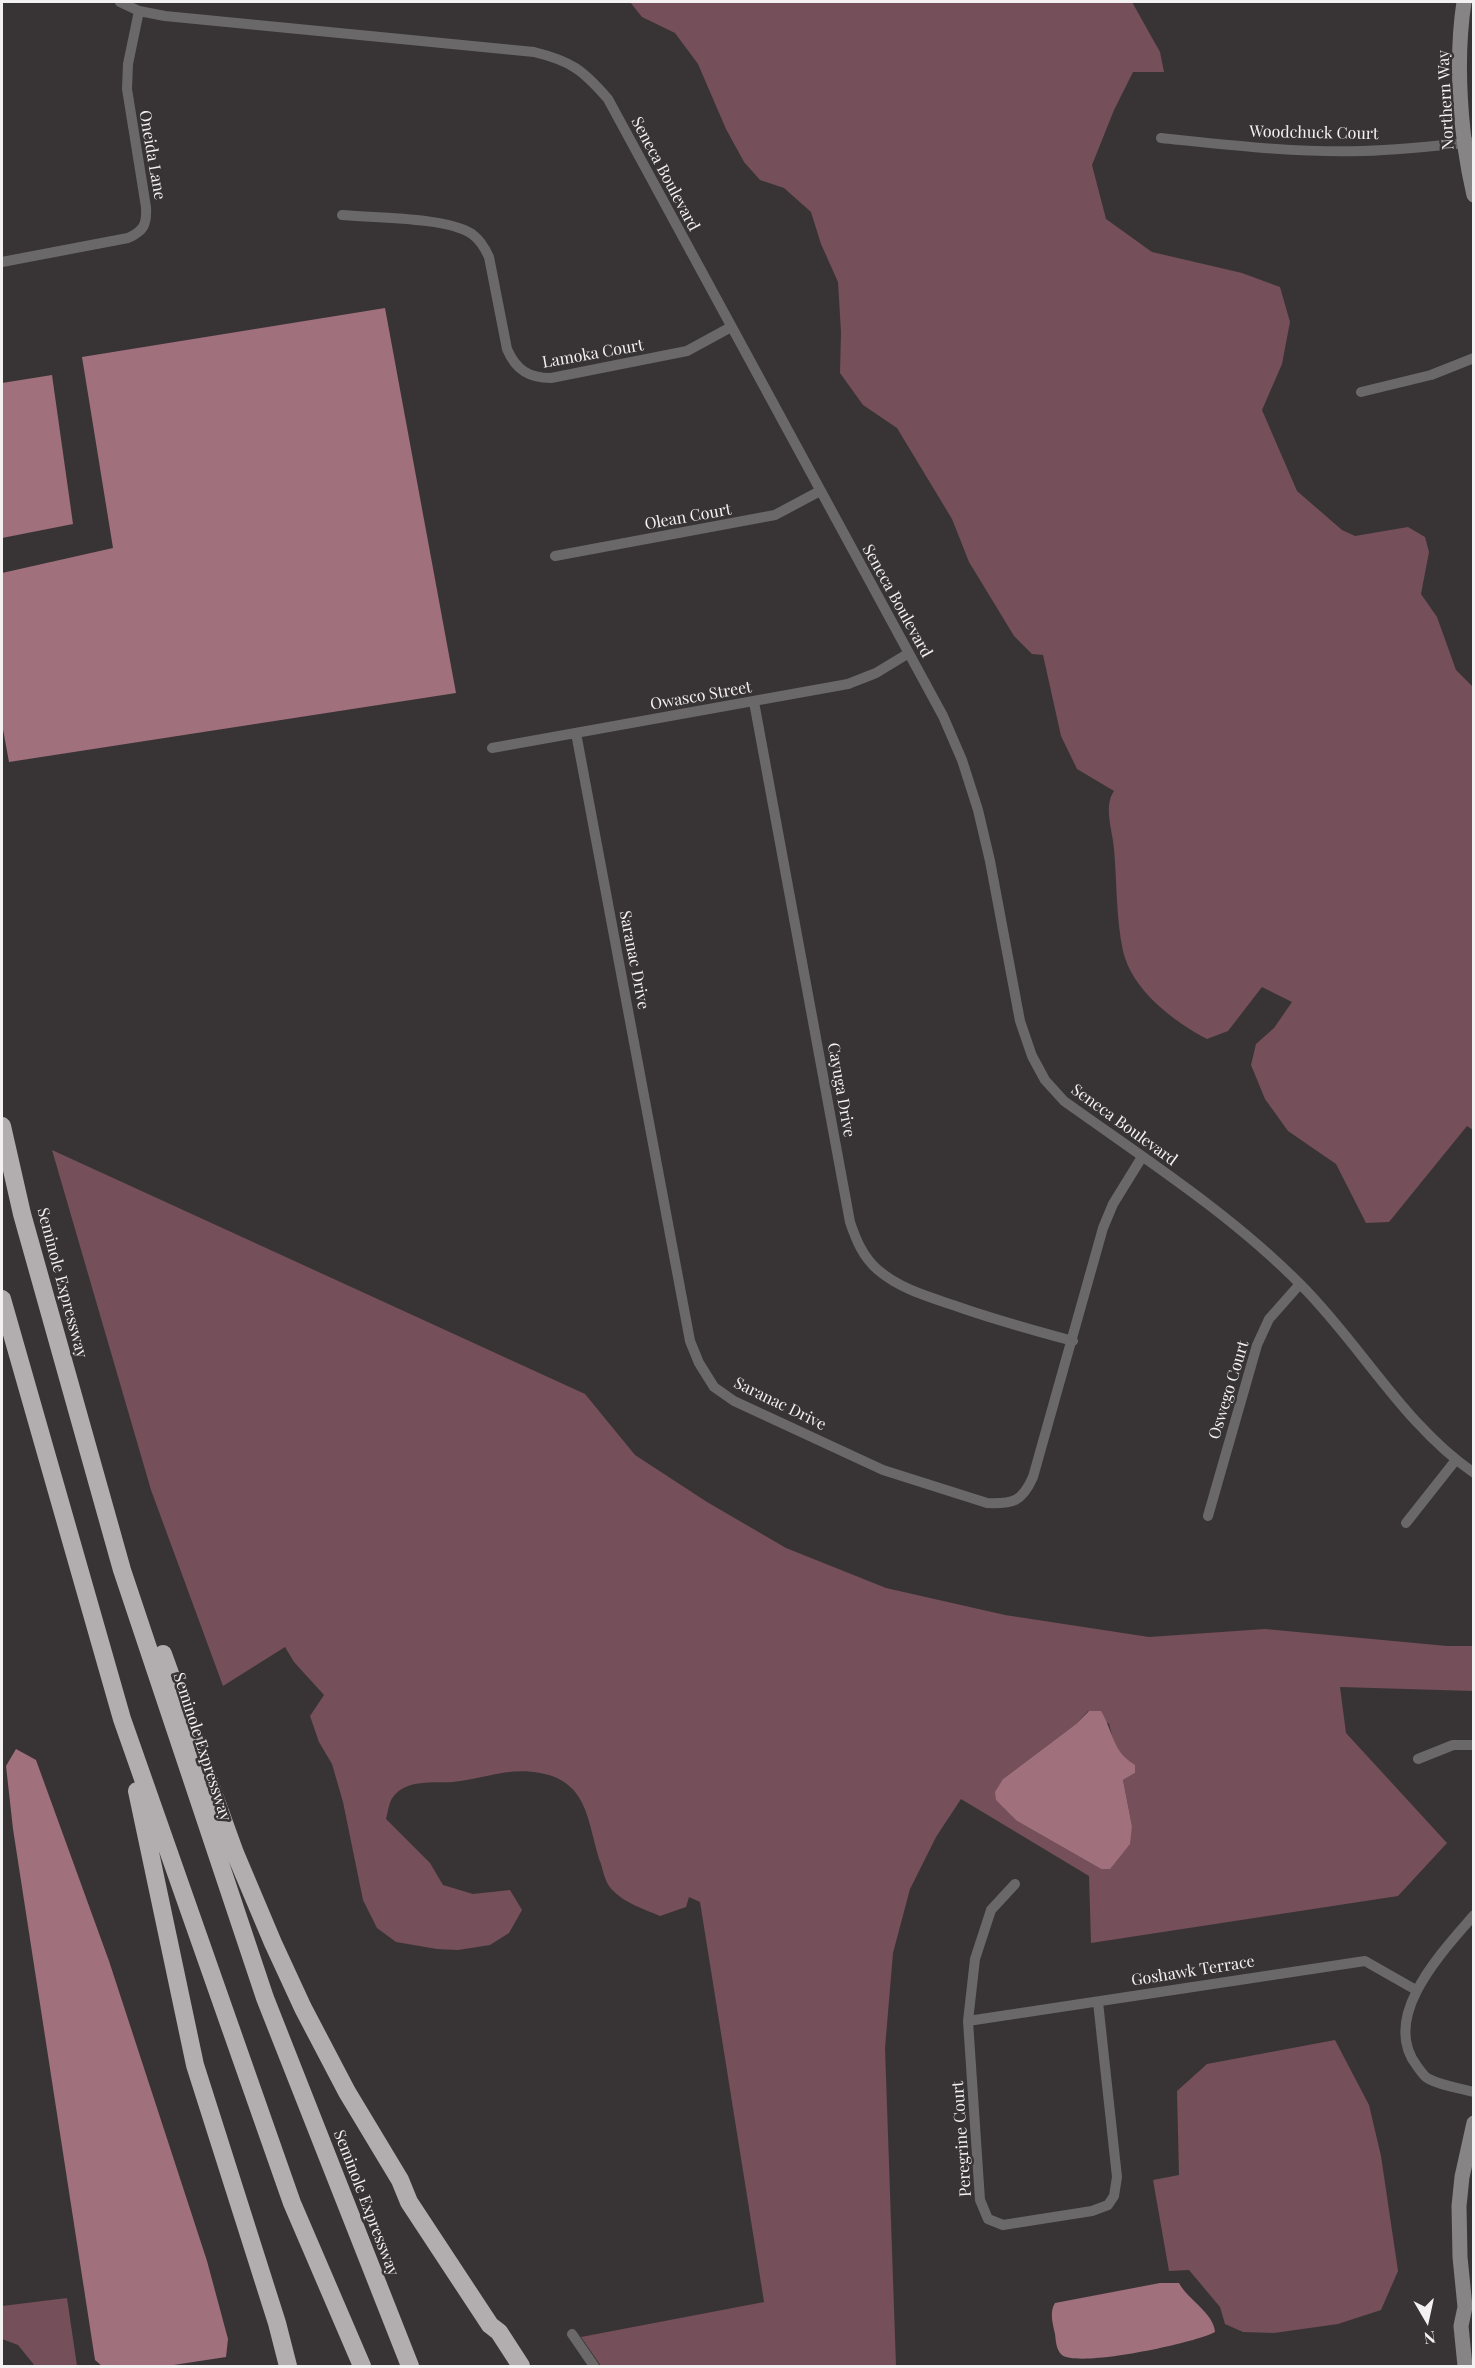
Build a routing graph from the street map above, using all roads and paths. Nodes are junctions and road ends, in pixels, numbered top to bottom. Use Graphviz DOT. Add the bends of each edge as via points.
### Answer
graph roads {
  1 [pos="120,2"];
  2 [pos="1464,2"];
  3 [pos="139,11"];
  4 [pos="1161,138"];
  5 [pos="1469,142"];
  6 [pos="1473,195"];
  7 [pos="342,215"];
  8 [pos="2,262"];
  9 [pos="731,327"];
  10 [pos="1473,358"];
  11 [pos="1361,393"];
  12 [pos="820,491"];
  13 [pos="555,556"];
  14 [pos="909,653"];
  15 [pos="754,702"];
  16 [pos="576,733"];
  17 [pos="492,748"];
  18 [pos="2,1126"];
  19 [pos="1142,1157"];
  20 [pos="1300,1284"];
  21 [pos="2,1299"];
  22 [pos="1073,1341"];
  23 [pos="77,1416"];
  24 [pos="1455,1461"];
  25 [pos="1473,1473"];
  26 [pos="1208,1516"];
  27 [pos="1406,1523"];
  28 [pos="122,1719"];
  29 [pos="1473,1745"];
  30 [pos="1418,1758"];
  31 [pos="1015,1884"];
  32 [pos="1473,1915"];
  33 [pos="1416,1990"];
  34 [pos="1098,2002"];
  35 [pos="969,2021"];
  36 [pos="1473,2092"];
  37 [pos="1473,2123"];
  38 [pos="1469,2313"];
  39 [pos="572,2334"];
  40 [pos="288,2367"];
  41 [pos="363,2367"];
  42 [pos="410,2367"];
  43 [pos="521,2367"];
  44 [pos="594,2367"];
  45 [pos="1465,2367"];
  1 -- 3 [label="street, Seneca Boulevard"];
  2 -- 5 [label="street, Northern Way" via="1461,91"];
  3 -- 8 [label="street, Oneida Lane" via="127,89 147,222 141,233"];
  3 -- 9 [label="street, Seneca Boulevard" via="534,52 560,58 587,75 608,99"];
  4 -- 5 [label="street, Woodchuck Court" via="1319,151 1403,149"];
  5 -- 6 [label="street, Northern Way"];
  7 -- 9 [label="street, Lamoka Court" via="446,224 471,234 489,257 510,355 523,372 537,378 687,351"];
  9 -- 12 [label="street, Seneca Boulevard"];
  10 -- 11 [label="street" via="1431,375"];
  12 -- 13 [label="street, Olean Court" via="776,515"];
  12 -- 14 [label="street, Seneca Boulevard"];
  14 -- 15 [label="street, Owasco Street" via="848,684"];
  14 -- 19 [label="street, Seneca Boulevard" via="943,716 978,810 1020,1021 1032,1056 1045,1080 1064,1101"];
  15 -- 16 [label="street, Owasco Street"];
  15 -- 22 [label="street, Cayuga Drive" via="855,1238 876,1268 914,1292"];
  16 -- 17 [label="street, Owasco Street"];
  16 -- 22 [label="street, Saranac Drive" via="690,1341 714,1387 734,1401 883,1470 965,1497 1004,1504 1017,1501 1033,1477"];
  18 -- 23 [label="highway, Seminole Expressway"];
  19 -- 20 [label="street, Seneca Boulevard" via="1256,1242"];
  19 -- 22 [label="street, Saranac Drive" via="1103,1228"];
  20 -- 24 [label="street, Seneca Boulevard"];
  20 -- 26 [label="street, Oswego Court" via="1269,1319 1257,1345"];
  21 -- 28 [label="highway"];
  23 -- 42 [label="highway, Seminole Expressway" via="122,1570 265,1998"];
  23 -- 43 [label="highway" via="97,1450 221,1818 281,1963 328,2057 400,2180 417,2198 460,2263"];
  24 -- 25 [label="street, Seneca Boulevard"];
  24 -- 27 [label="street"];
  28 -- 40 [label="highway" via="195,2065"];
  28 -- 41 [label="highway" via="292,2203"];
  29 -- 30 [label="street" via="1453,1745"];
  31 -- 35 [label="street, Peregrine Court" via="991,1910 975,1959"];
  32 -- 33 [label="street"];
  33 -- 34 [label="street, Goshawk Terrace" via="1365,1961"];
  33 -- 36 [label="street" via="1404,2029 1409,2056 1428,2079"];
  34 -- 35 [label="street, Goshawk Terrace"];
  34 -- 35 [label="street, Peregrine Court" via="1117,2177 1114,2196 1108,2205 1092,2211 1003,2225 988,2219 980,2200"];
  37 -- 38 [label="street" via="1459,2206 1460,2257"];
  38 -- 45 [label="street" via="1461,2326"];
  39 -- 44 [label="street"];
}
